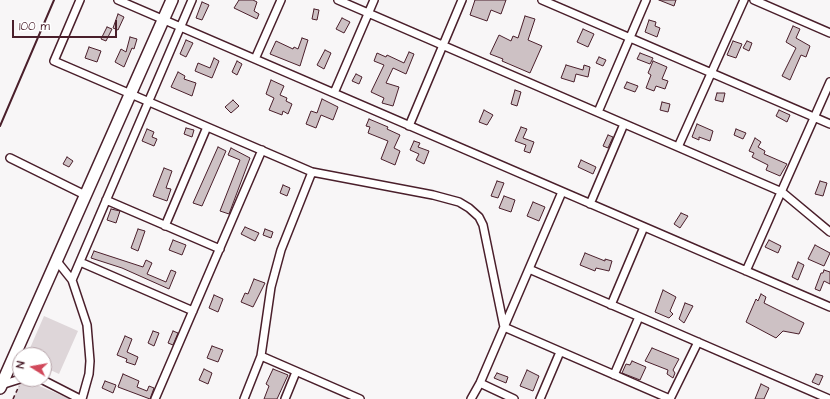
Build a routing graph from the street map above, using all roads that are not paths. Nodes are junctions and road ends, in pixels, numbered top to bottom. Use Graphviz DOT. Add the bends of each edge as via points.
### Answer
graph roads {
  1 [pos="80,0"];
  2 [pos="118,0"];
  3 [pos="172,0"];
  4 [pos="192,0"];
  5 [pos="281,0"];
  6 [pos="338,0"];
  7 [pos="374,0"];
  8 [pos="462,0"];
  9 [pos="542,0"];
  10 [pos="646,0"];
  11 [pos="744,0"];
  12 [pos="754,0"];
  13 [pos="555,3"];
  14 [pos="369,13"];
  15 [pos="164,20"];
  16 [pos="180,27"];
  17 [pos="830,33"];
  18 [pos="630,38"];
  19 [pos="443,45"];
  20 [pos="255,59"];
  21 [pos="713,74"];
  22 [pos="830,82"];
  23 [pos="130,94"];
  24 [pos="334,94"];
  25 [pos="149,102"];
  26 [pos="598,112"];
  27 [pos="814,117"];
  28 [pos="624,124"];
  29 [pos="830,124"];
  30 [pos="409,126"];
  31 [pos="207,127"];
  32 [pos="678,147"];
  33 [pos="262,150"];
  34 [pos="10,158"];
  35 [pos="312,172"];
  36 [pos="562,192"];
  37 [pos="782,192"];
  38 [pos="85,195"];
  39 [pos="106,200"];
  40 [pos="590,204"];
  41 [pos="165,226"];
  42 [pos="644,227"];
  43 [pos="830,232"];
  44 [pos="220,249"];
  45 [pos="56,260"];
  46 [pos="80,262"];
  47 [pos="529,269"];
  48 [pos="746,271"];
  49 [pos="72,280"];
  50 [pos="611,305"];
  51 [pos="830,307"];
  52 [pos="193,311"];
  53 [pos="639,317"];
  54 [pos="504,327"];
  55 [pos="698,342"];
  56 [pos="560,352"];
  57 [pos="261,356"];
  58 [pos="296,372"];
  59 [pos="614,375"];
  60 [pos="12,384"];
  61 [pos="52,384"];
  62 [pos="480,384"];
  63 [pos="1,387"];
  64 [pos="81,399"];
  65 [pos="155,399"];
  66 [pos="244,399"];
  67 [pos="285,399"];
  68 [pos="360,399"];
  69 [pos="471,399"];
  70 [pos="514,399"];
  71 [pos="540,399"];
  72 [pos="670,399"];
  73 [pos="829,399"];
  1 -- 23 [label="street" via="54,61"];
  2 -- 15 [label="street"];
  3 -- 15 [label="main road"];
  4 -- 16 [label="street"];
  5 -- 20 [label="street"];
  6 -- 14 [label="street"];
  7 -- 14 [label="street"];
  8 -- 19 [label="street"];
  9 -- 13 [label="street"];
  10 -- 18 [label="street"];
  11 -- 21 [label="street"];
  12 -- 17 [label="street"];
  13 -- 18 [label="street"];
  14 -- 19 [label="street"];
  14 -- 24 [label="street"];
  15 -- 16 [label="street"];
  15 -- 23 [label="main road"];
  16 -- 20 [label="street"];
  16 -- 25 [label="street"];
  18 -- 21 [label="street"];
  18 -- 26 [label="street"];
  19 -- 26 [label="street"];
  19 -- 30 [label="street"];
  20 -- 24 [label="street"];
  21 -- 27 [label="street"];
  21 -- 32 [label="street"];
  22 -- 27 [label="street"];
  23 -- 25 [label="street"];
  23 -- 38 [label="main road"];
  24 -- 30 [label="street"];
  25 -- 31 [label="street"];
  25 -- 39 [label="street"];
  26 -- 28 [label="street"];
  27 -- 29 [label="street"];
  27 -- 37 [label="street"];
  28 -- 32 [label="street"];
  28 -- 40 [label="street"];
  30 -- 36 [label="street"];
  31 -- 33 [label="street"];
  31 -- 41 [label="street"];
  32 -- 37 [label="street"];
  33 -- 35 [label="street"];
  33 -- 44 [label="street"];
  34 -- 38 [label="street"];
  35 -- 54 [label="street" via="433,195 459,202 469,208 479,217 482,225"];
  35 -- 57 [label="street" via="281,250 271,287"];
  36 -- 40 [label="street"];
  36 -- 47 [label="street"];
  37 -- 43 [label="street"];
  37 -- 48 [label="street"];
  38 -- 45 [label="main road"];
  39 -- 41 [label="street"];
  39 -- 46 [label="street"];
  40 -- 42 [label="street"];
  41 -- 44 [label="street"];
  42 -- 48 [label="street"];
  42 -- 50 [label="street"];
  44 -- 52 [label="street"];
  45 -- 49 [label="street"];
  45 -- 63 [label="main road"];
  46 -- 49 [label="street"];
  46 -- 52 [label="street"];
  47 -- 50 [label="street"];
  47 -- 54 [label="street"];
  48 -- 51 [label="street"];
  49 -- 64 [label="street" via="87,326 90,350 89,374"];
  50 -- 53 [label="street"];
  52 -- 65 [label="street"];
  53 -- 55 [label="street"];
  53 -- 59 [label="street"];
  54 -- 56 [label="street"];
  54 -- 62 [label="street"];
  55 -- 72 [label="street"];
  55 -- 73 [label="street"];
  56 -- 59 [label="street"];
  56 -- 71 [label="street"];
  57 -- 58 [label="street"];
  57 -- 66 [label="street"];
  58 -- 67 [label="street"];
  58 -- 68 [label="street"];
  59 -- 72 [label="street"];
  60 -- 63 [label="street"];
  61 -- 64 [label="street"];
  62 -- 69 [label="street"];
  62 -- 70 [label="street"];
}
